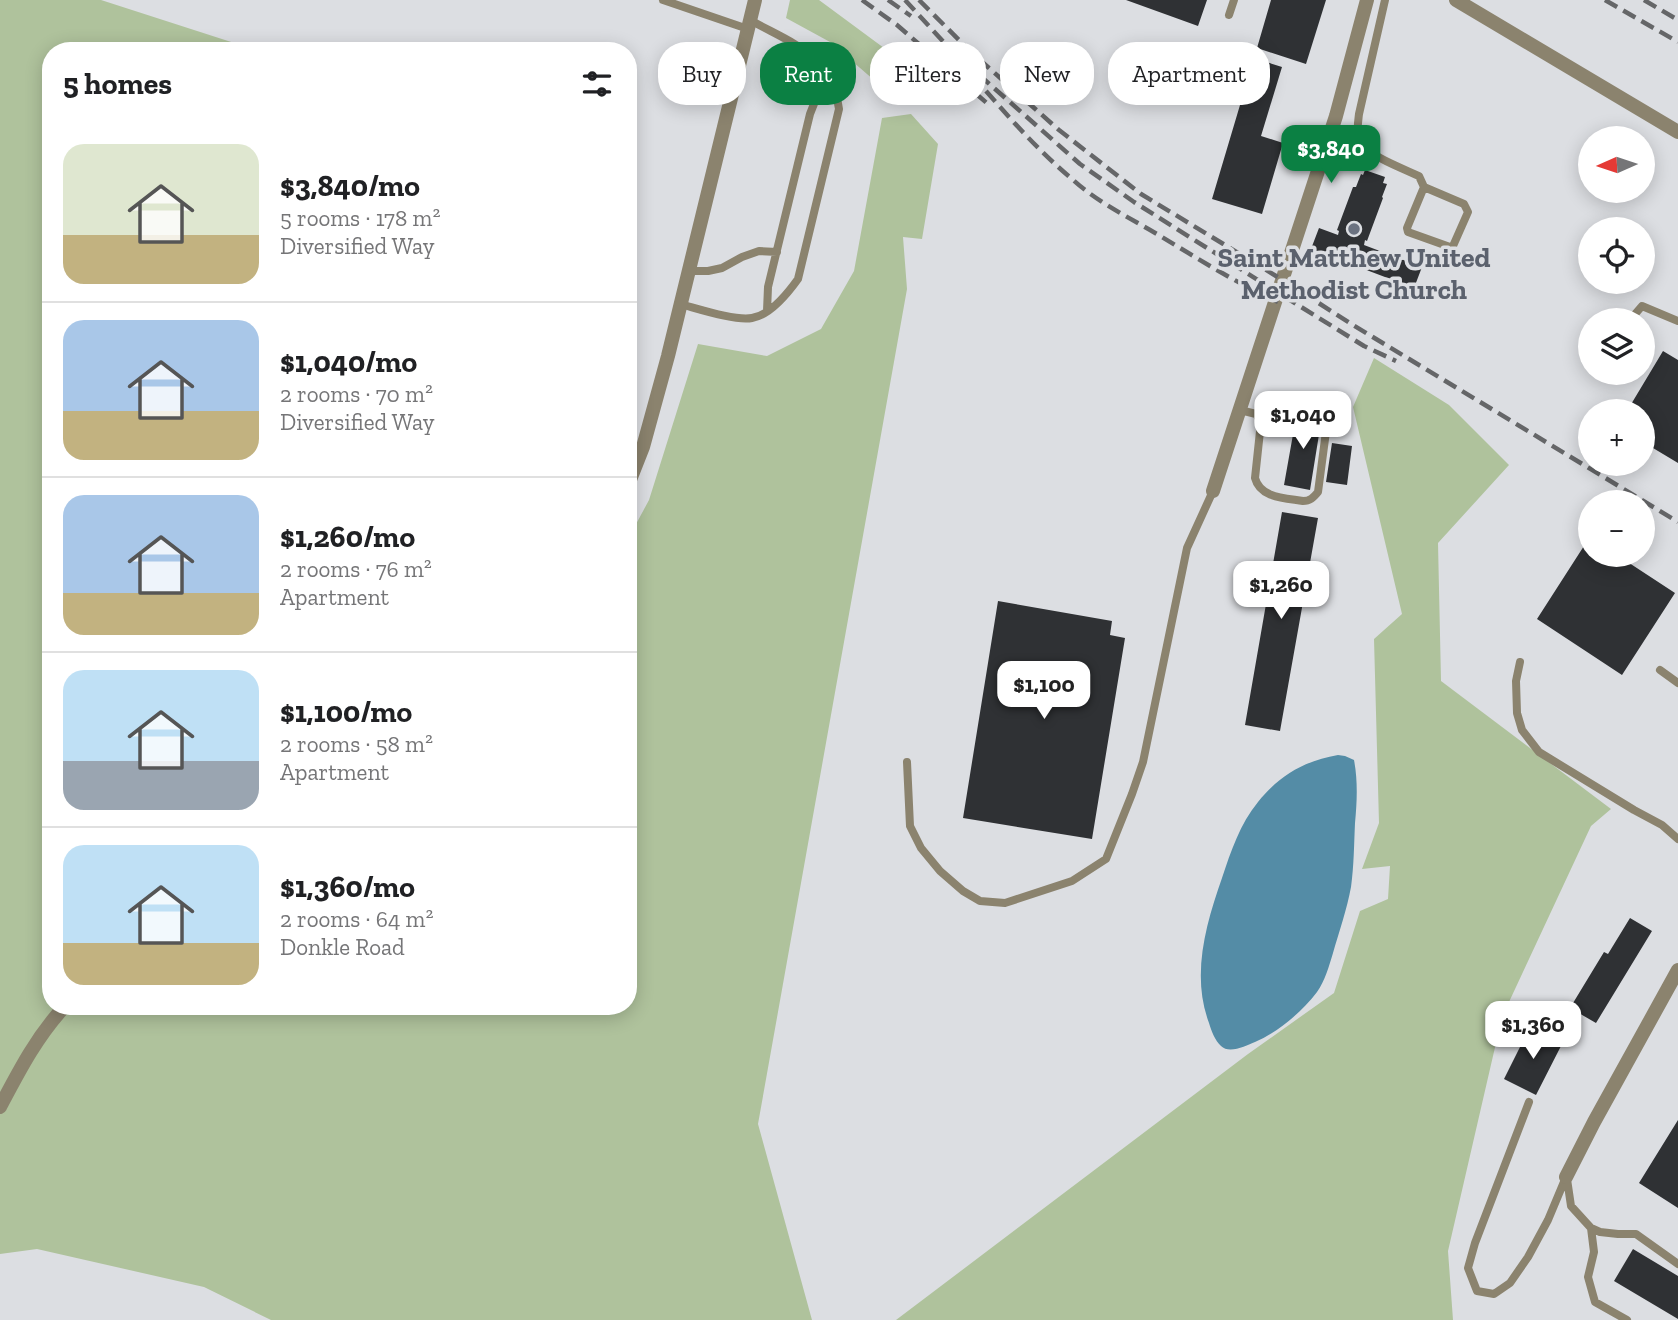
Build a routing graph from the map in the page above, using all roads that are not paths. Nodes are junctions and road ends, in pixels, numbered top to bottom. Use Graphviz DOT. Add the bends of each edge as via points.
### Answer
graph roads {
  1 [pos="663,0"];
  2 [pos="755,0"];
  3 [pos="1234,0"];
  4 [pos="1367,0"];
  5 [pos="1385,0"];
  6 [pos="1456,0"];
  7 [pos="1229,15"];
  8 [pos="749,24"];
  9 [pos="788,42"];
  10 [pos="813,105"];
  11 [pos="838,105"];
  12 [pos="1678,132"];
  13 [pos="1424,187"];
  14 [pos="776,253"];
  15 [pos="688,271"];
  16 [pos="680,304"];
  17 [pos="767,311"];
  18 [pos="1655,311"];
  19 [pos="1678,321"];
  20 [pos="1240,410"];
  21 [pos="1327,424"];
  22 [pos="637,462"];
  23 [pos="1213,491"];
  24 [pos="1520,662"];
  25 [pos="1660,670"];
  26 [pos="1678,683"];
  27 [pos="907,762"];
  28 [pos="1678,839"];
  29 [pos="1678,970"];
  30 [pos="58,1015"];
  31 [pos="1529,1102"];
  32 [pos="0,1107"];
  33 [pos="1566,1177"];
  34 [pos="1591,1228"];
  35 [pos="1678,1264"];
  36 [pos="1627,1320"];
  1 -- 8 [label="lane"];
  2 -- 8 [label="street"];
  3 -- 7 [label="lane"];
  4 -- 20 [label="street" via="1336,116"];
  5 -- 13 [label="lane" via="1357,129 1367,150 1419,176"];
  6 -- 12 [label="street"];
  8 -- 9 [label="lane"];
  8 -- 15 [label="street"];
  10 -- 14 [label="lane"];
  11 -- 17 [label="lane" via="798,279"];
  13 -- 13 [label="lane" via="1408,232 1453,246 1467,208"];
  14 -- 15 [label="lane" via="759,251 722,268"];
  14 -- 17 [label="lane"];
  15 -- 16 [label="street"];
  16 -- 17 [label="lane" via="741,319"];
  16 -- 22 [label="street"];
  18 -- 19 [label="lane"];
  20 -- 21 [label="lane" via="1256,414 1261,422 1257,486 1268,494 1303,501 1318,492"];
  20 -- 23 [label="street"];
  23 -- 27 [label="lane" via="1187,548 1143,762 1106,859 1072,881 1005,903 981,901 940,871 921,848 910,826"];
  24 -- 28 [label="lane" via="1517,713 1522,730 1539,752"];
  25 -- 26 [label="lane"];
  29 -- 33 [label="street"];
  30 -- 32 [label="street" via="28,1055"];
  31 -- 33 [label="lane" via="1468,1268 1477,1291 1494,1294 1510,1283 1548,1220"];
  33 -- 34 [label="lane" via="1571,1206"];
  34 -- 35 [label="lane" via="1636,1234"];
  34 -- 36 [label="lane" via="1594,1252 1588,1277 1595,1302"];
}
